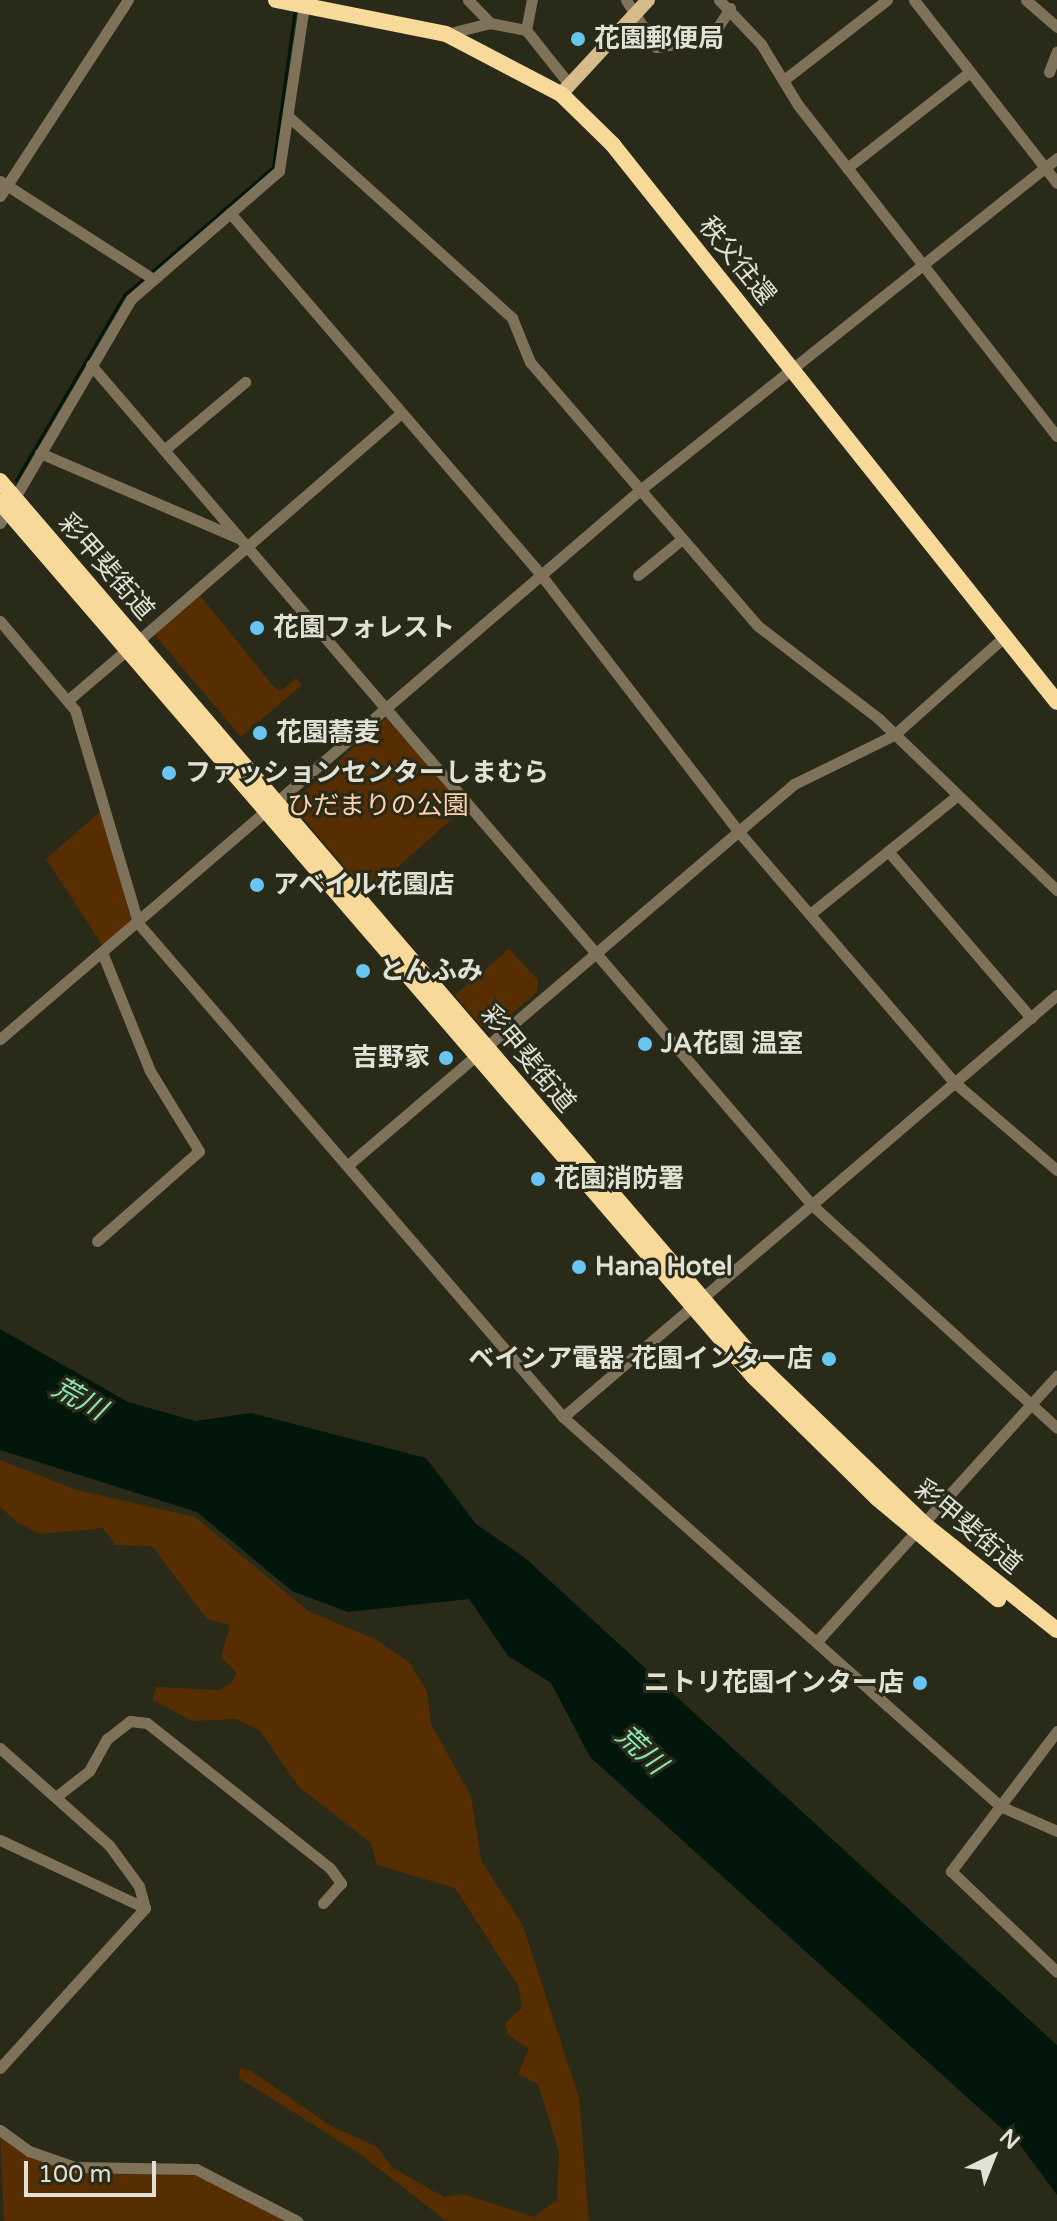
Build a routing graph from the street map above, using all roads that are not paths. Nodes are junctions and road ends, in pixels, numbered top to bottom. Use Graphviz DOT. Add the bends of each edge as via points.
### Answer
graph roads {
  1 [pos="128,0"];
  2 [pos="468,0"];
  3 [pos="532,0"];
  4 [pos="626,0"];
  5 [pos="719,0"];
  6 [pos="887,0"];
  7 [pos="914,0"];
  8 [pos="1026,0"];
  9 [pos="289,3"];
  10 [pos="642,6"];
  11 [pos="730,8"];
  12 [pos="490,23"];
  13 [pos="1057,27"];
  14 [pos="526,30"];
  15 [pos="446,34"];
  16 [pos="1057,51"];
  17 [pos="970,72"];
  18 [pos="1049,72"];
  19 [pos="785,79"];
  20 [pos="565,89"];
  21 [pos="288,116"];
  22 [pos="1057,158"];
  23 [pos="847,168"];
  24 [pos="1045,168"];
  25 [pos="1057,183"];
  26 [pos="2,187"];
  27 [pos="230,213"];
  28 [pos="922,264"];
  29 [pos="148,276"];
  30 [pos="91,365"];
  31 [pos="790,366"];
  32 [pos="245,382"];
  33 [pos="401,413"];
  34 [pos="1057,436"];
  35 [pos="164,450"];
  36 [pos="40,453"];
  37 [pos="0,481"];
  38 [pos="640,490"];
  39 [pos="5,508"];
  40 [pos="682,539"];
  41 [pos="242,543"];
  42 [pos="541,575"];
  43 [pos="638,575"];
  44 [pos="0,621"];
  45 [pos="1005,636"];
  46 [pos="133,645"];
  47 [pos="68,700"];
  48 [pos="1057,702"];
  49 [pos="385,708"];
  50 [pos="894,735"];
  51 [pos="957,796"];
  52 [pos="270,807"];
  53 [pos="738,831"];
  54 [pos="888,851"];
  55 [pos="1057,890"];
  56 [pos="810,914"];
  57 [pos="138,923"];
  58 [pos="102,952"];
  59 [pos="596,954"];
  60 [pos="1057,995"];
  61 [pos="1031,1018"];
  62 [pos="0,1039"];
  63 [pos="480,1052"];
  64 [pos="955,1083"];
  65 [pos="348,1165"];
  66 [pos="1057,1170"];
  67 [pos="812,1205"];
  68 [pos="97,1241"];
  69 [pos="696,1303"];
  70 [pos="1057,1376"];
  71 [pos="1031,1405"];
  72 [pos="563,1417"];
  73 [pos="1057,1428"];
  74 [pos="920,1528"];
  75 [pos="1057,1630"];
  76 [pos="819,1639"];
  77 [pos="1057,1643"];
  78 [pos="1057,1731"];
  79 [pos="0,1748"];
  80 [pos="57,1796"];
  81 [pos="1000,1806"];
  82 [pos="1057,1831"];
  83 [pos="0,1840"];
  84 [pos="323,1903"];
  85 [pos="145,1908"];
  86 [pos="1057,1972"];
  87 [pos="0,2068"];
  88 [pos="0,2130"];
  89 [pos="297,2221"];
  1 -- 26 [label="street"];
  2 -- 12 [label="street"];
  3 -- 14 [label="street"];
  4 -- 10 [label="street"];
  5 -- 11 [label="street"];
  6 -- 19 [label="street"];
  7 -- 17 [label="street"];
  8 -- 13 [label="street"];
  9 -- 15 [label="highway, 秩父往還"];
  9 -- 21 [label="street"];
  10 -- 11 [label="street" via="656,47 710,39"];
  10 -- 20 [label="main road"];
  11 -- 19 [label="street"];
  12 -- 14 [label="street"];
  12 -- 15 [label="street"];
  14 -- 20 [label="street"];
  15 -- 20 [label="highway, 秩父往還"];
  16 -- 18 [label="street"];
  17 -- 23 [label="street"];
  17 -- 24 [label="street"];
  19 -- 23 [label="street"];
  20 -- 31 [label="highway, 秩父往還"];
  21 -- 27 [label="street" via="279,171 249,191"];
  21 -- 38 [label="street" via="512,318 530,362"];
  22 -- 24 [label="street"];
  23 -- 28 [label="street"];
  24 -- 25 [label="street"];
  24 -- 28 [label="street"];
  26 -- 29 [label="street"];
  27 -- 29 [label="street"];
  27 -- 33 [label="street"];
  28 -- 31 [label="street"];
  28 -- 34 [label="street"];
  29 -- 30 [label="street"];
  30 -- 35 [label="street"];
  30 -- 36 [label="street"];
  31 -- 38 [label="street"];
  31 -- 45 [label="highway, 秩父往還"];
  32 -- 35 [label="street"];
  33 -- 41 [label="street"];
  33 -- 42 [label="street"];
  35 -- 41 [label="street"];
  36 -- 39 [label="street"];
  36 -- 41 [label="street"];
  37 -- 39 [label="highway, 彩甲斐街道"];
  38 -- 40 [label="street"];
  38 -- 42 [label="street"];
  39 -- 46 [label="highway, 彩甲斐街道"];
  40 -- 43 [label="street"];
  40 -- 50 [label="street" via="758,626"];
  41 -- 46 [label="street"];
  41 -- 49 [label="street"];
  42 -- 49 [label="street"];
  42 -- 53 [label="street"];
  44 -- 47 [label="street"];
  45 -- 48 [label="highway, 秩父往還"];
  45 -- 50 [label="street"];
  46 -- 47 [label="street"];
  46 -- 52 [label="highway, 彩甲斐街道"];
  47 -- 57 [label="street"];
  49 -- 52 [label="street"];
  49 -- 59 [label="street"];
  50 -- 51 [label="street"];
  50 -- 53 [label="street" via="794,784"];
  51 -- 54 [label="street"];
  51 -- 55 [label="street"];
  52 -- 57 [label="street"];
  52 -- 63 [label="highway, 彩甲斐街道"];
  53 -- 56 [label="street"];
  53 -- 59 [label="street"];
  54 -- 56 [label="street"];
  54 -- 61 [label="street"];
  56 -- 64 [label="street"];
  57 -- 58 [label="street"];
  57 -- 65 [label="street"];
  58 -- 62 [label="street"];
  58 -- 68 [label="street" via="125,994 150,1071 199,1151"];
  59 -- 63 [label="street"];
  59 -- 67 [label="street"];
  60 -- 61 [label="street"];
  61 -- 64 [label="street"];
  63 -- 65 [label="street"];
  63 -- 69 [label="highway, 彩甲斐街道"];
  64 -- 66 [label="street"];
  64 -- 67 [label="street"];
  65 -- 72 [label="street"];
  67 -- 69 [label="street"];
  67 -- 71 [label="street"];
  69 -- 72 [label="street"];
  69 -- 74 [label="highway, 彩甲斐街道"];
  70 -- 71 [label="street"];
  71 -- 73 [label="street"];
  71 -- 74 [label="street"];
  72 -- 76 [label="street"];
  74 -- 75 [label="highway, 彩甲斐街道"];
  74 -- 76 [label="street"];
  74 -- 77 [label="highway, 彩甲斐街道"];
  76 -- 81 [label="street"];
  78 -- 81 [label="street"];
  79 -- 80 [label="street"];
  80 -- 84 [label="street" via="99,1759 107,1739 130,1721 147,1723 330,1868 341,1883"];
  80 -- 85 [label="street" via="109,1845 139,1886"];
  81 -- 82 [label="street"];
  81 -- 86 [label="street" via="951,1871"];
  83 -- 85 [label="street"];
  85 -- 87 [label="street"];
  88 -- 89 [label="street" via="29,2151 75,2167 196,2169"];
}
